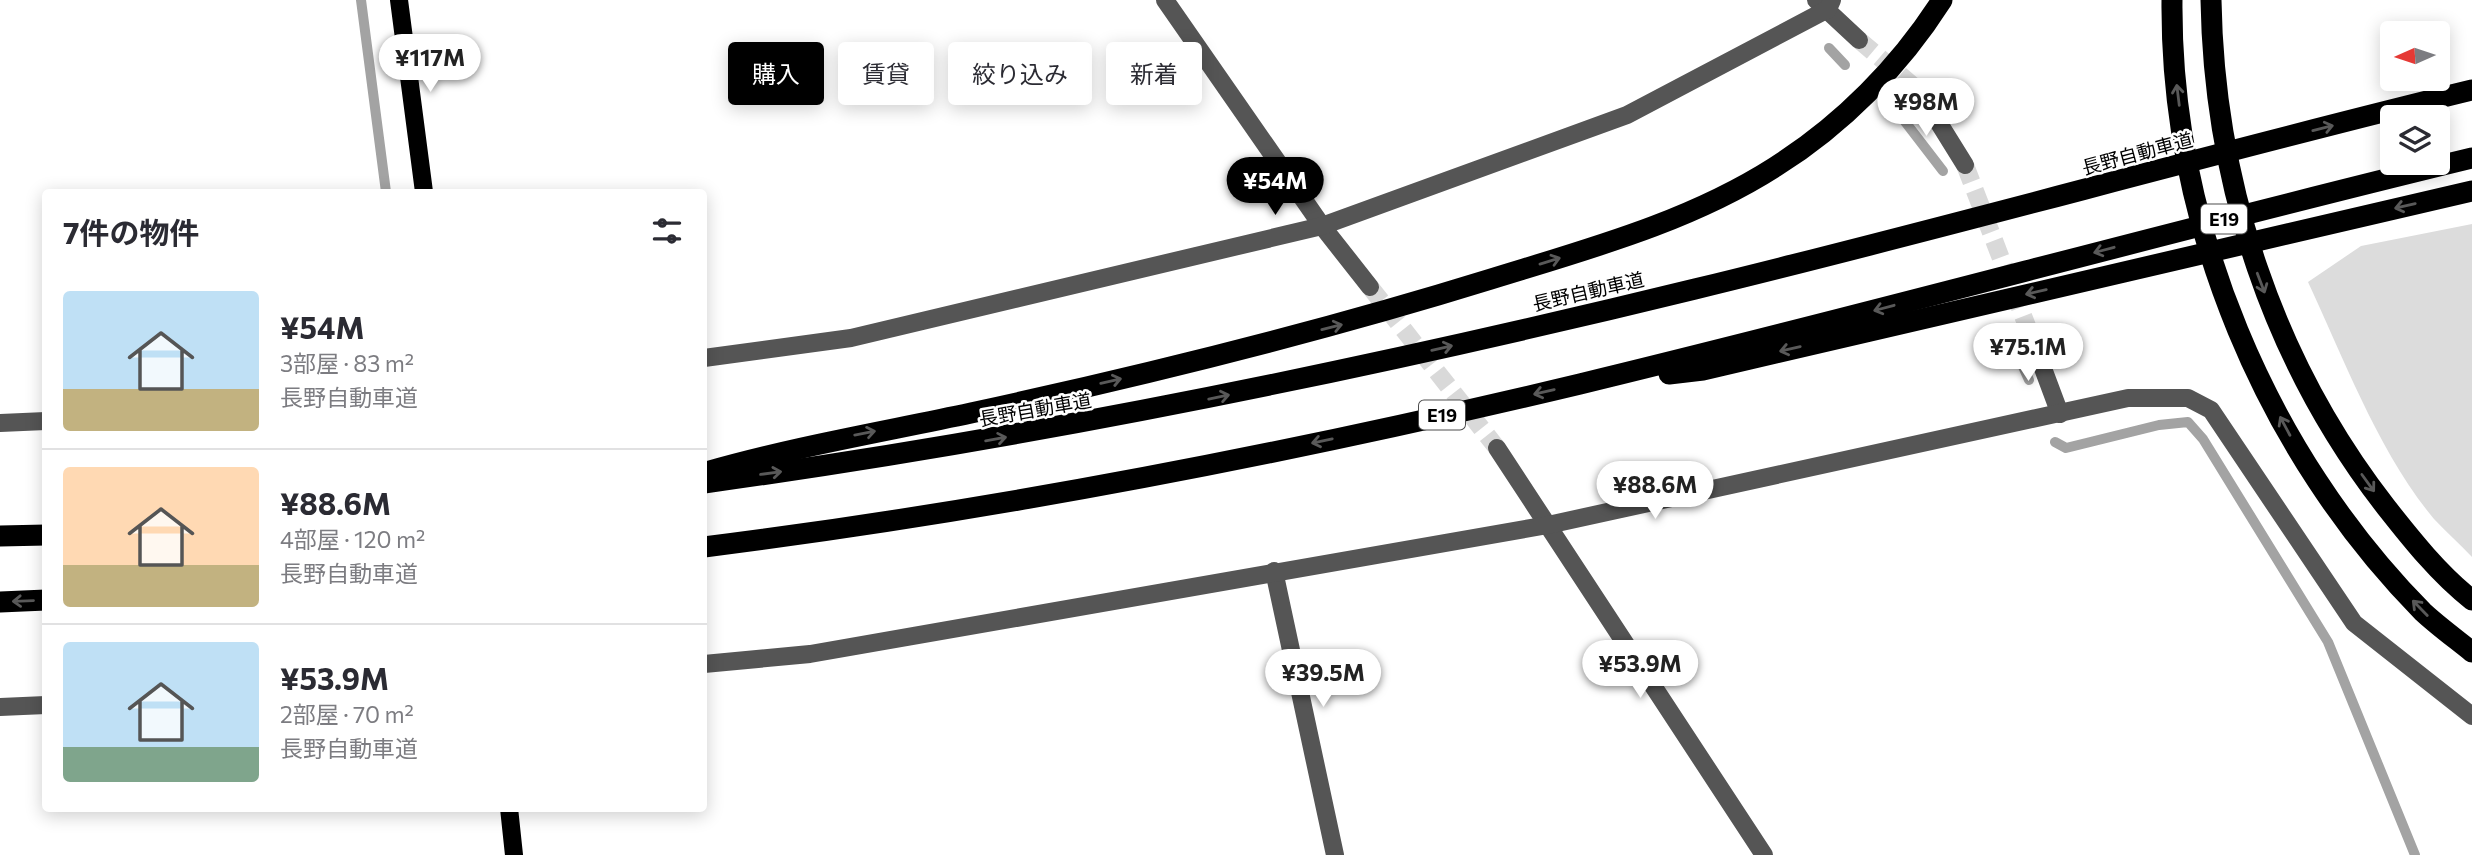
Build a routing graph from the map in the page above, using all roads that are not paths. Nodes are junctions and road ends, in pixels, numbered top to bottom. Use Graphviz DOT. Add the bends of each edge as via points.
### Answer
graph roads {
  1 [pos="399,0"];
  2 [pos="1165,0"];
  3 [pos="1942,0"];
  4 [pos="2172,0"];
  5 [pos="2211,0"];
  6 [pos="1825,3"];
  7 [pos="1858,40"];
  8 [pos="2472,90"];
  9 [pos="1919,91"];
  10 [pos="2472,158"];
  11 [pos="1965,165"];
  12 [pos="424,189"];
  13 [pos="2472,191"];
  14 [pos="1322,226"];
  15 [pos="1370,287"];
  16 [pos="2032,339"];
  17 [pos="707,358"];
  18 [pos="1576,385"];
  19 [pos="2060,414"];
  20 [pos="42,421"];
  21 [pos="0,423"];
  22 [pos="1497,448"];
  23 [pos="707,471"];
  24 [pos="707,483"];
  25 [pos="1548,525"];
  26 [pos="42,535"];
  27 [pos="0,536"];
  28 [pos="707,547"];
  29 [pos="1274,571"];
  30 [pos="42,600"];
  31 [pos="2472,600"];
  32 [pos="0,602"];
  33 [pos="2472,652"];
  34 [pos="707,664"];
  35 [pos="42,705"];
  36 [pos="0,707"];
  37 [pos="2472,716"];
  38 [pos="509,812"];
  39 [pos="514,855"];
  40 [pos="1335,855"];
  41 [pos="1764,855"];
  1 -- 12 [label="main road"];
  2 -- 14 [label="street"];
  23 -- 3 [label="highway, one-way" via="793,447 969,413 1357,321 1666,222 1774,168 1817,138 1870,92 1923,30"];
  33 -- 4 [label="highway, one-way" via="2425,614 2331,503 2251,360 2223,290 2194,194 2172,45"];
  5 -- 31 [label="highway, one-way" via="2219,102 2233,187 2259,277 2288,349 2366,481 2412,541"];
  6 -- 7 [label="street"];
  6 -- 14 [label="street" via="1627,115"];
  24 -- 8 [label="highway, 長野自動車道, one-way" via="973,443 1228,395 1697,289"];
  9 -- 11 [label="street"];
  10 -- 18 [label="highway, E19, one-way"];
  13 -- 18 [label="highway, one-way" via="1703,370"];
  14 -- 15 [label="street"];
  14 -- 17 [label="street" via="851,338"];
  16 -- 19 [label="street"];
  18 -- 28 [label="highway, E19, one-way" via="1187,470"];
  19 -- 25 [label="street"];
  19 -- 37 [label="street" via="2129,398 2188,398 2211,410 2354,623"];
  20 -- 21 [label="street"];
  22 -- 25 [label="street"];
  25 -- 29 [label="street"];
  25 -- 41 [label="street"];
  26 -- 27 [label="highway"];
  29 -- 34 [label="street" via="810,654"];
  29 -- 40 [label="street"];
  30 -- 32 [label="highway, one-way"];
  35 -- 36 [label="street"];
  38 -- 39 [label="main road"];
}
